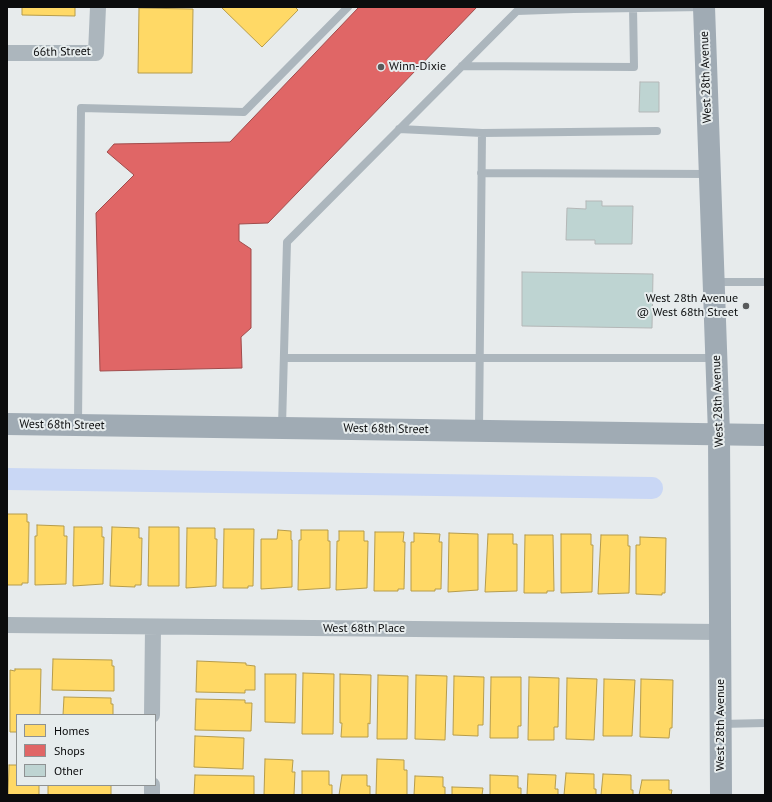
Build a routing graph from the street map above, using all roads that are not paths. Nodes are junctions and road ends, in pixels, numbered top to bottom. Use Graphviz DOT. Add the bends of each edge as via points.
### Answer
graph roads {
  1 [pos="98,7"];
  2 [pos="348,7"];
  3 [pos="704,7"];
  4 [pos="574,8"];
  5 [pos="633,8"];
  6 [pos="7,53"];
  7 [pos="462,66"];
  8 [pos="399,129"];
  9 [pos="657,131"];
  10 [pos="482,133"];
  11 [pos="481,173"];
  12 [pos="710,174"];
  13 [pos="713,282"];
  14 [pos="765,282"];
  15 [pos="285,358"];
  16 [pos="480,358"];
  17 [pos="716,358"];
  18 [pos="7,424"];
  19 [pos="78,425"];
  20 [pos="282,427"];
  21 [pos="479,430"];
  22 [pos="719,434"];
  23 [pos="765,435"];
  24 [pos="7,625"];
  25 [pos="154,628"];
  26 [pos="720,632"];
  27 [pos="152,714"];
  28 [pos="765,723"];
  29 [pos="720,724"];
  30 [pos="721,795"];
  1 -- 6 [label="street, 66th Street" via="96,53"];
  2 -- 19 [label="lane" via="244,112 81,108"];
  3 -- 5 [label="lane"];
  3 -- 12 [label="main road, West 28th Avenue"];
  4 -- 5 [label="lane"];
  4 -- 7 [label="lane" via="517,11"];
  5 -- 7 [label="lane" via="634,67"];
  7 -- 8 [label="lane"];
  8 -- 10 [label="lane"];
  8 -- 15 [label="lane" via="287,242"];
  9 -- 10 [label="lane"];
  10 -- 11 [label="lane"];
  11 -- 12 [label="lane"];
  11 -- 16 [label="lane"];
  12 -- 13 [label="main road, West 28th Avenue"];
  13 -- 14 [label="lane"];
  13 -- 17 [label="main road, West 28th Avenue"];
  15 -- 16 [label="lane"];
  15 -- 20 [label="lane"];
  16 -- 17 [label="lane"];
  16 -- 21 [label="lane"];
  17 -- 22 [label="main road, West 28th Avenue"];
  18 -- 19 [label="main road, West 68th Street"];
  19 -- 20 [label="main road, West 68th Street"];
  20 -- 21 [label="main road, West 68th Street"];
  21 -- 22 [label="main road, West 68th Street"];
  22 -- 23 [label="main road, West 68th Street"];
  22 -- 26 [label="main road, West 28th Avenue"];
  24 -- 25 [label="street, West 68th Place"];
  25 -- 26 [label="street, West 68th Place"];
  25 -- 27 [label="street"];
  26 -- 29 [label="main road, West 28th Avenue"];
  28 -- 29 [label="lane"];
  29 -- 30 [label="main road, West 28th Avenue"];
}
